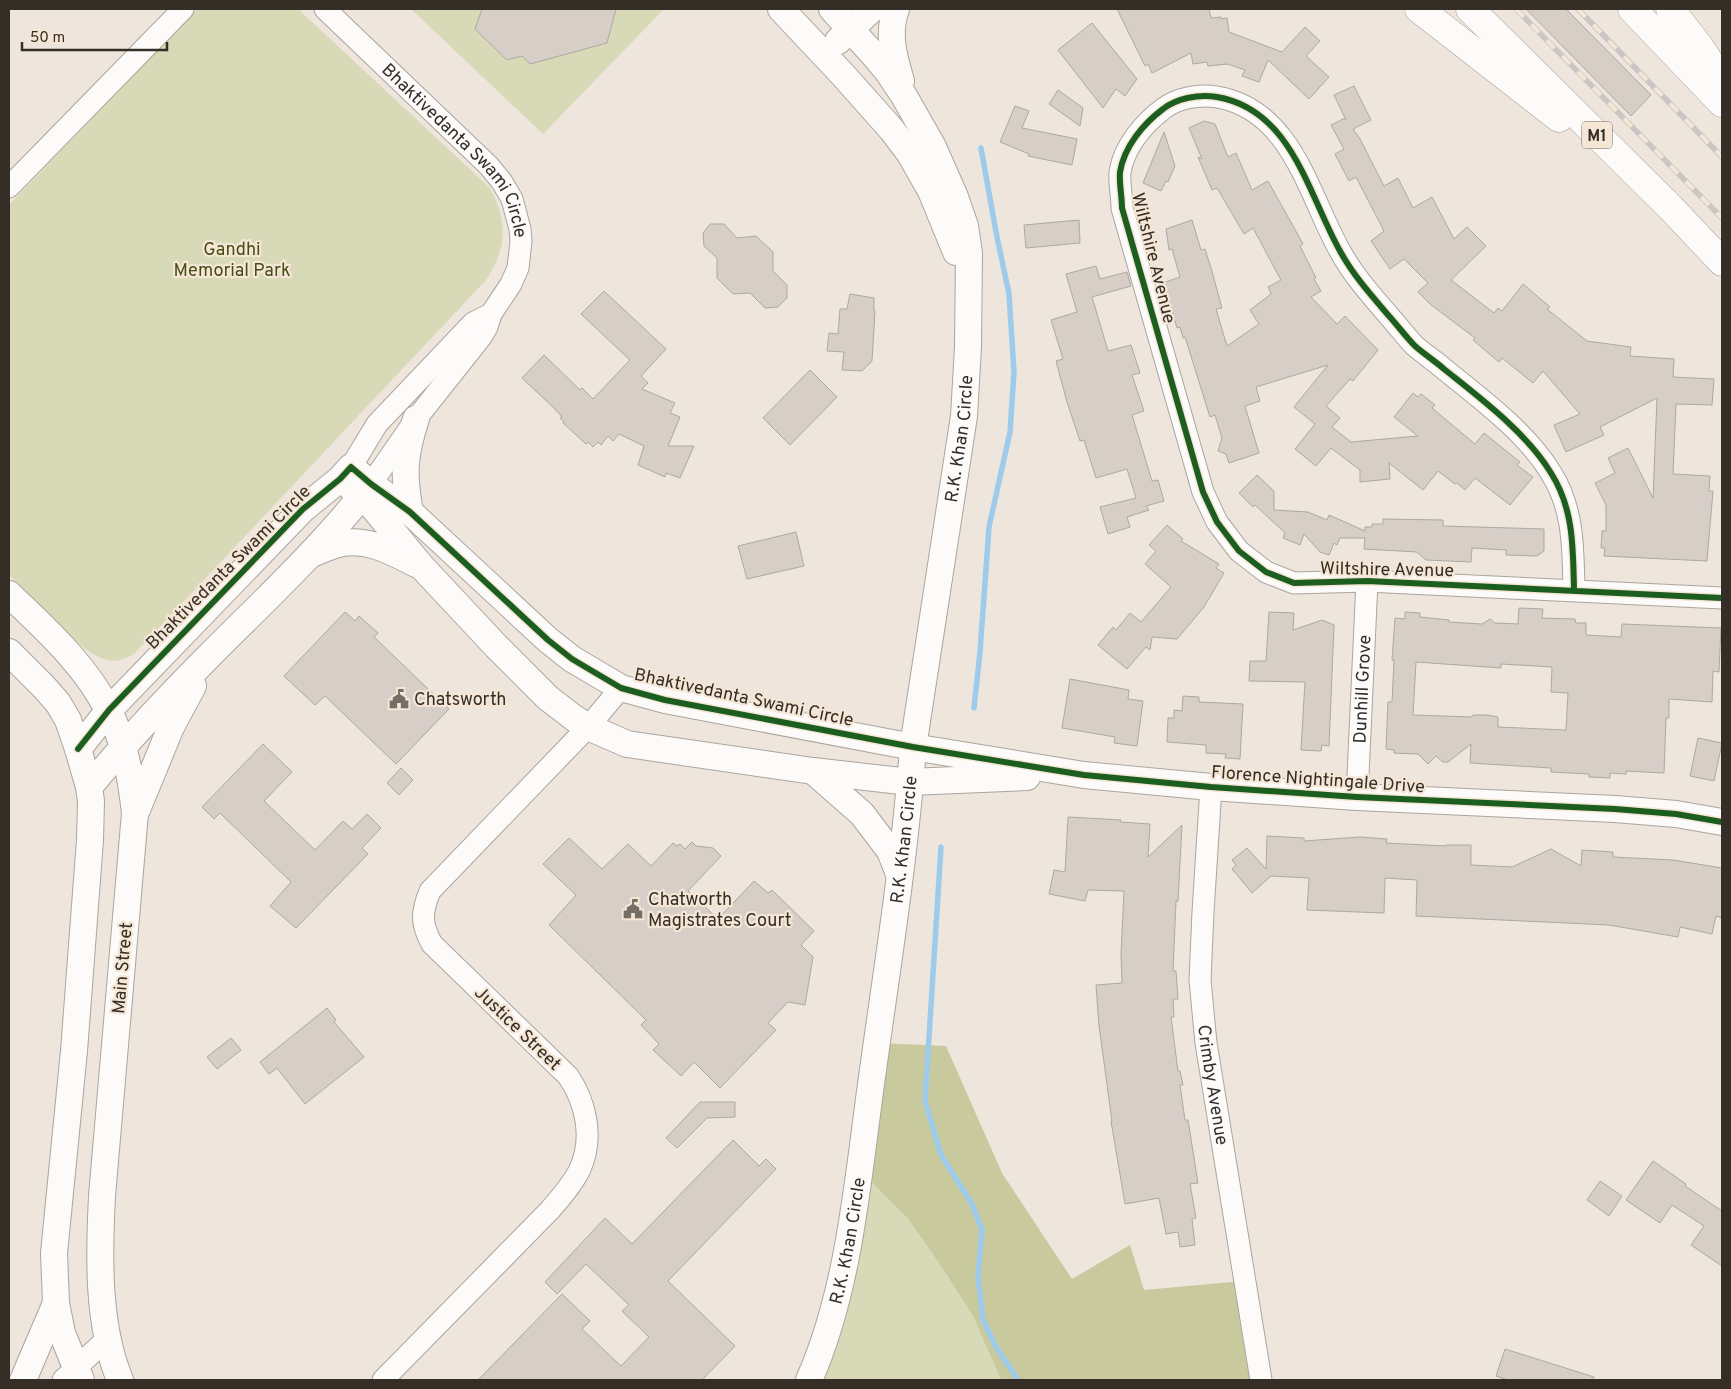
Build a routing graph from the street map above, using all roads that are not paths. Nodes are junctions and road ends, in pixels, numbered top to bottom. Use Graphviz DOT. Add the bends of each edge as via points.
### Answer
graph roads {
  1 [pos="183,9"];
  2 [pos="325,9"];
  3 [pos="782,9"];
  4 [pos="830,9"];
  5 [pos="872,9"];
  6 [pos="896,9"];
  7 [pos="1419,9"];
  8 [pos="1470,9"];
  9 [pos="1632,9"];
  10 [pos="1670,9"];
  11 [pos="850,29"];
  12 [pos="804,34"];
  13 [pos="824,55"];
  14 [pos="1722,81"];
  15 [pos="904,96"];
  16 [pos="1722,104"];
  17 [pos="9,187"];
  18 [pos="1671,208"];
  19 [pos="1722,262"];
  20 [pos="968,293"];
  21 [pos="492,314"];
  22 [pos="416,420"];
  23 [pos="346,473"];
  24 [pos="366,490"];
  25 [pos="410,512"];
  26 [pos="310,554"];
  27 [pos="422,566"];
  28 [pos="1367,581"];
  29 [pos="1574,590"];
  30 [pos="9,594"];
  31 [pos="1722,598"];
  32 [pos="9,652"];
  33 [pos="208,656"];
  34 [pos="621,688"];
  35 [pos="109,710"];
  36 [pos="588,727"];
  37 [pos="123,747"];
  38 [pos="913,747"];
  39 [pos="78,749"];
  40 [pos="814,771"];
  41 [pos="1084,775"];
  42 [pos="910,782"];
  43 [pos="89,786"];
  44 [pos="1211,787"];
  45 [pos="1357,797"];
  46 [pos="135,813"];
  47 [pos="1722,822"];
  48 [pos="899,874"];
  49 [pos="56,1303"];
  50 [pos="107,1339"];
  51 [pos="73,1377"];
  52 [pos="22,1380"];
  53 [pos="120,1380"];
  54 [pos="383,1380"];
  55 [pos="809,1380"];
  56 [pos="1261,1380"];
  1 -- 17 [label="street"];
  2 -- 21 [label="street, Bhaktivedanta Swami Circle" via="488,166 512,199 520,229 518,268"];
  3 -- 12 [label="street, R.K. Khan Circle"];
  4 -- 11 [label="street, R.K. Khan Circle"];
  4 -- 12 [label="street"];
  5 -- 11 [label="street"];
  6 -- 15 [label="street" via="892,46"];
  7 -- 18 [label="highway"];
  8 -- 18 [label="highway, M1"];
  9 -- 16 [label="highway"];
  10 -- 14 [label="highway" via="1700,46"];
  11 -- 13 [label="street"];
  11 -- 15 [label="street, R.K. Khan Circle" via="888,72"];
  12 -- 13 [label="street, R.K. Khan Circle"];
  13 -- 20 [label="street, R.K. Khan Circle" via="892,130 921,172 953,242"];
  15 -- 20 [label="street, R.K. Khan Circle" via="933,147 965,226 969,253"];
  18 -- 19 [label="highway, M1"];
  20 -- 38 [label="street, R.K. Khan Circle" via="964,416"];
  21 -- 22 [label="street, Bhaktivedanta Swami Circle" via="478,341"];
  21 -- 23 [label="street, Bhaktivedanta Swami Circle" via="473,323 377,424"];
  22 -- 24 [label="street, Bhaktivedanta Swami Circle"];
  22 -- 25 [label="street" via="405,458"];
  23 -- 24 [label="street"];
  23 -- 35 [label="street, Bhaktivedanta Swami Circle" via="303,509"];
  24 -- 25 [label="street, Bhaktivedanta Swami Circle"];
  24 -- 26 [label="street, Bhaktivedanta Swami Circle"];
  24 -- 27 [label="street"];
  25 -- 34 [label="street, Bhaktivedanta Swami Circle" via="548,640 572,659"];
  26 -- 27 [label="street" via="353,542 371,544"];
  26 -- 33 [label="street, Bhaktivedanta Swami Circle"];
  27 -- 36 [label="street" via="548,698"];
  28 -- 29 [label="street, Wiltshire Avenue"];
  28 -- 29 [label="street, Wiltshire Avenue" via="1294,583 1266,572 1234,544 1217,522 1203,492 1122,208 1120,172 1128,150 1141,130 1169,105 1207,96 1228,99 1264,118 1281,136 1354,274 1415,346 1490,406 1529,444 1551,472 1566,502 1573,541"];
  28 -- 45 [label="street, Dunhill Grove"];
  29 -- 31 [label="street, Wiltshire Avenue"];
  30 -- 35 [label="street, Main Street" via="88,676"];
  32 -- 39 [label="street" via="58,703"];
  33 -- 37 [label="street, Bhaktivedanta Swami Circle"];
  33 -- 46 [label="street" via="171,727"];
  34 -- 36 [label="street, Justice Street"];
  34 -- 38 [label="street, Bhaktivedanta Swami Circle" via="665,700"];
  35 -- 37 [label="street, Main Street"];
  35 -- 39 [label="street, Bhaktivedanta Swami Circle"];
  36 -- 40 [label="street" via="627,744"];
  36 -- 54 [label="street, Justice Street" via="430,891 423,919 432,944 568,1076 577,1089 587,1131 580,1168 550,1210"];
  37 -- 43 [label="street, Bhaktivedanta Swami Circle"];
  37 -- 46 [label="street, Main Street"];
  38 -- 41 [label="street, Florence Nightingale Drive"];
  38 -- 42 [label="street, R.K. Khan Circle"];
  39 -- 43 [label="street"];
  40 -- 42 [label="street"];
  40 -- 48 [label="street" via="862,814 890,851"];
  41 -- 42 [label="street, Florence Nightingale Drive"];
  41 -- 44 [label="street, Florence Nightingale Drive"];
  42 -- 48 [label="street, R.K. Khan Circle"];
  43 -- 49 [label="street" via="90,840 54,1253"];
  44 -- 45 [label="street, Florence Nightingale Drive"];
  44 -- 56 [label="street, Crimby Avenue" via="1200,980 1206,1043"];
  45 -- 47 [label="street, Florence Nightingale Drive" via="1615,809"];
  46 -- 50 [label="street, Main Street" via="102,1196 99,1257"];
  48 -- 55 [label="street, R.K. Khan Circle" via="843,1270 830,1322"];
  49 -- 51 [label="street"];
  49 -- 52 [label="street"];
  50 -- 51 [label="street"];
  50 -- 53 [label="street, Main Street"];
}
